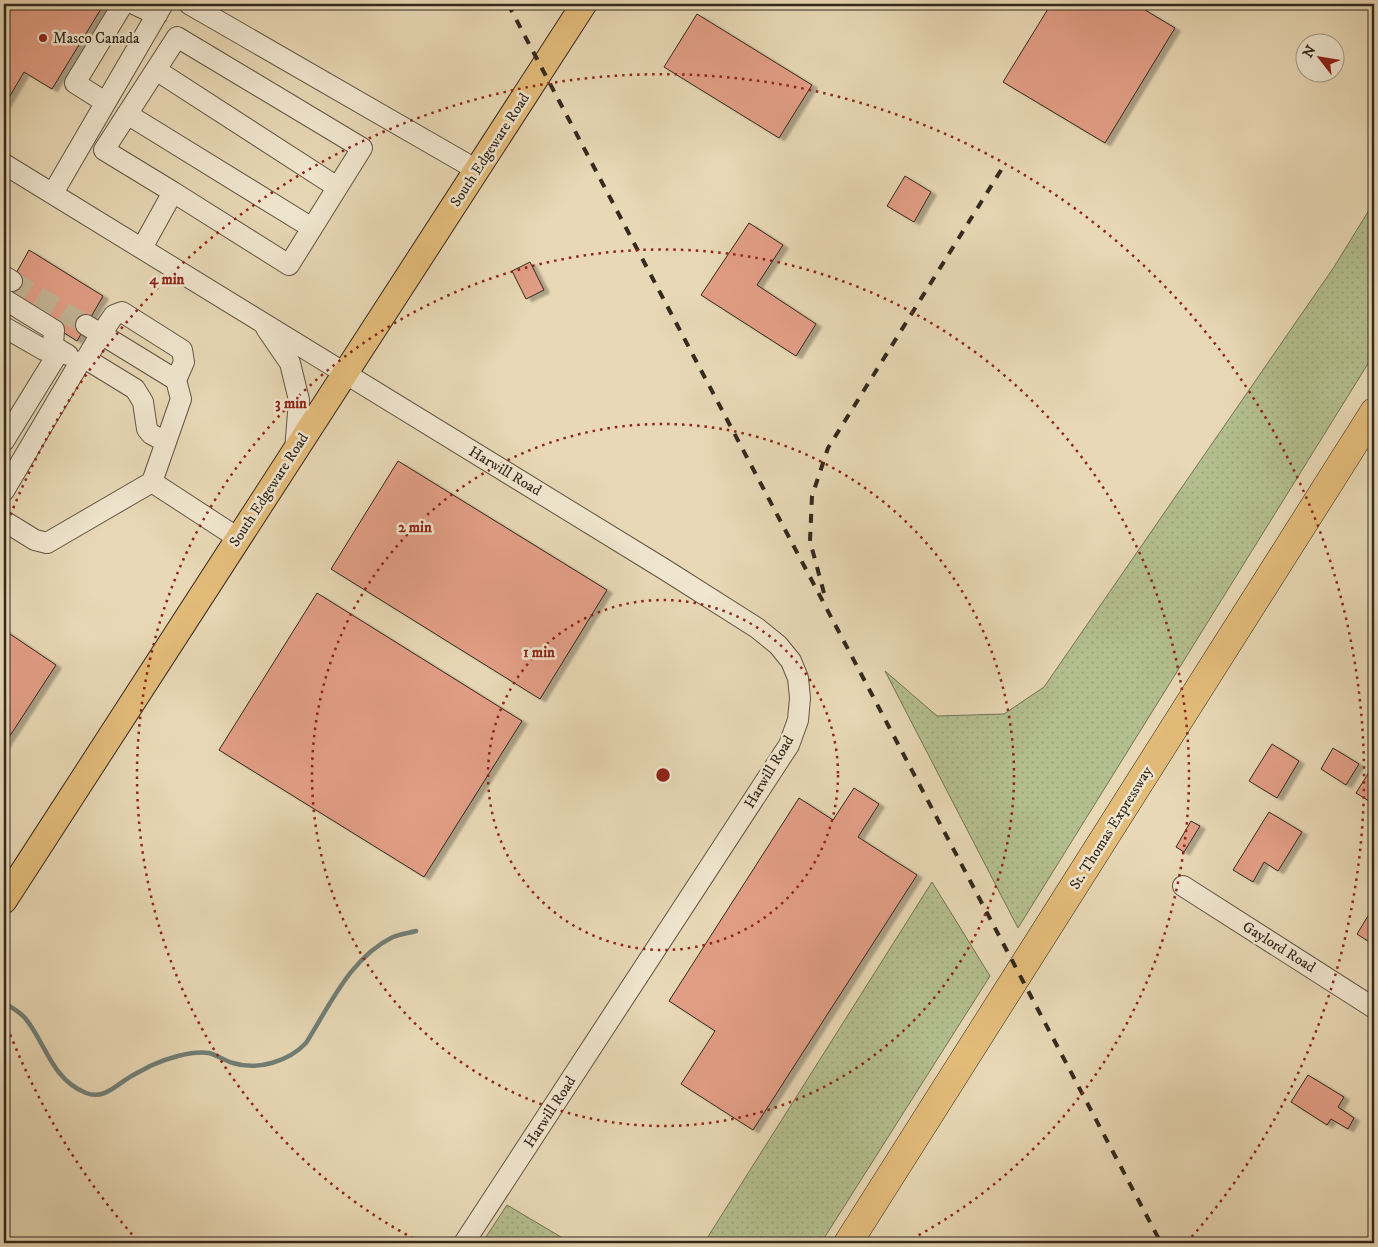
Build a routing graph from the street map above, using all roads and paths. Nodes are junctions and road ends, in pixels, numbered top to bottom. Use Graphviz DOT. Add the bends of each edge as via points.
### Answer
graph roads {
  1 [pos="123,4"];
  2 [pos="134,4"];
  3 [pos="189,4"];
  4 [pos="584,4"];
  5 [pos="160,9"];
  6 [pos="156,70"];
  7 [pos="105,102"];
  8 [pos="127,114"];
  9 [pos="4,164"];
  10 [pos="477,170"];
  11 [pos="337,187"];
  12 [pos="53,192"];
  13 [pos="173,192"];
  14 [pos="312,228"];
  15 [pos="142,248"];
  16 [pos="4,299"];
  17 [pos="260,321"];
  18 [pos="10,330"];
  19 [pos="94,330"];
  20 [pos="56,348"];
  21 [pos="83,361"];
  22 [pos="345,374"];
  23 [pos="176,380"];
  24 [pos="1374,412"];
  25 [pos="4,441"];
  26 [pos="166,442"];
  27 [pos="295,450"];
  28 [pos="152,482"];
  29 [pos="4,491"];
  30 [pos="4,521"];
  31 [pos="238,538"];
  32 [pos="1183,886"];
  33 [pos="4,900"];
  34 [pos="1374,1008"];
  35 [pos="464,1243"];
  36 [pos="848,1243"];
  1 -- 7 [label="street" via="75,83"];
  2 -- 5 [label="street"];
  3 -- 10 [label="street"];
  4 -- 10 [label="main road, South Edgeware Road"];
  5 -- 7 [label="street"];
  6 -- 8 [label="street"];
  6 -- 11 [label="street"];
  6 -- 11 [label="street" via="177,37 362,148"];
  7 -- 12 [label="street"];
  8 -- 13 [label="street" via="104,150"];
  8 -- 14 [label="street"];
  9 -- 12 [label="street, Harwill Road"];
  10 -- 22 [label="main road, South Edgeware Road"];
  11 -- 14 [label="street"];
  12 -- 15 [label="street, Harwill Road"];
  13 -- 14 [label="street" via="289,265"];
  13 -- 15 [label="street"];
  15 -- 17 [label="street, Harwill Road"];
  16 -- 20 [label="street" via="54,330"];
  17 -- 22 [label="street, Harwill Road"];
  17 -- 27 [label="street" via="290,363 299,400"];
  18 -- 20 [label="street" via="44,350"];
  19 -- 21 [label="street"];
  19 -- 23 [label="street"];
  19 -- 23 [label="street" via="122,312 182,350 184,362"];
  20 -- 21 [label="street"];
  20 -- 25 [label="street"];
  21 -- 26 [label="street" via="136,389 143,402 147,429"];
  21 -- 29 [label="street"];
  22 -- 27 [label="main road, South Edgeware Road"];
  22 -- 35 [label="street, Harwill Road" via="757,628 778,645 791,661 798,678 798,720 788,745"];
  23 -- 26 [label="street" via="181,399"];
  24 -- 36 [label="highway, St. Thomas Expressway"];
  26 -- 28 [label="street"];
  27 -- 31 [label="main road, South Edgeware Road"];
  28 -- 30 [label="street" via="48,543 34,540"];
  28 -- 31 [label="street"];
  31 -- 33 [label="main road, South Edgeware Road"];
  32 -- 34 [label="street, Gaylord Road"];
}
